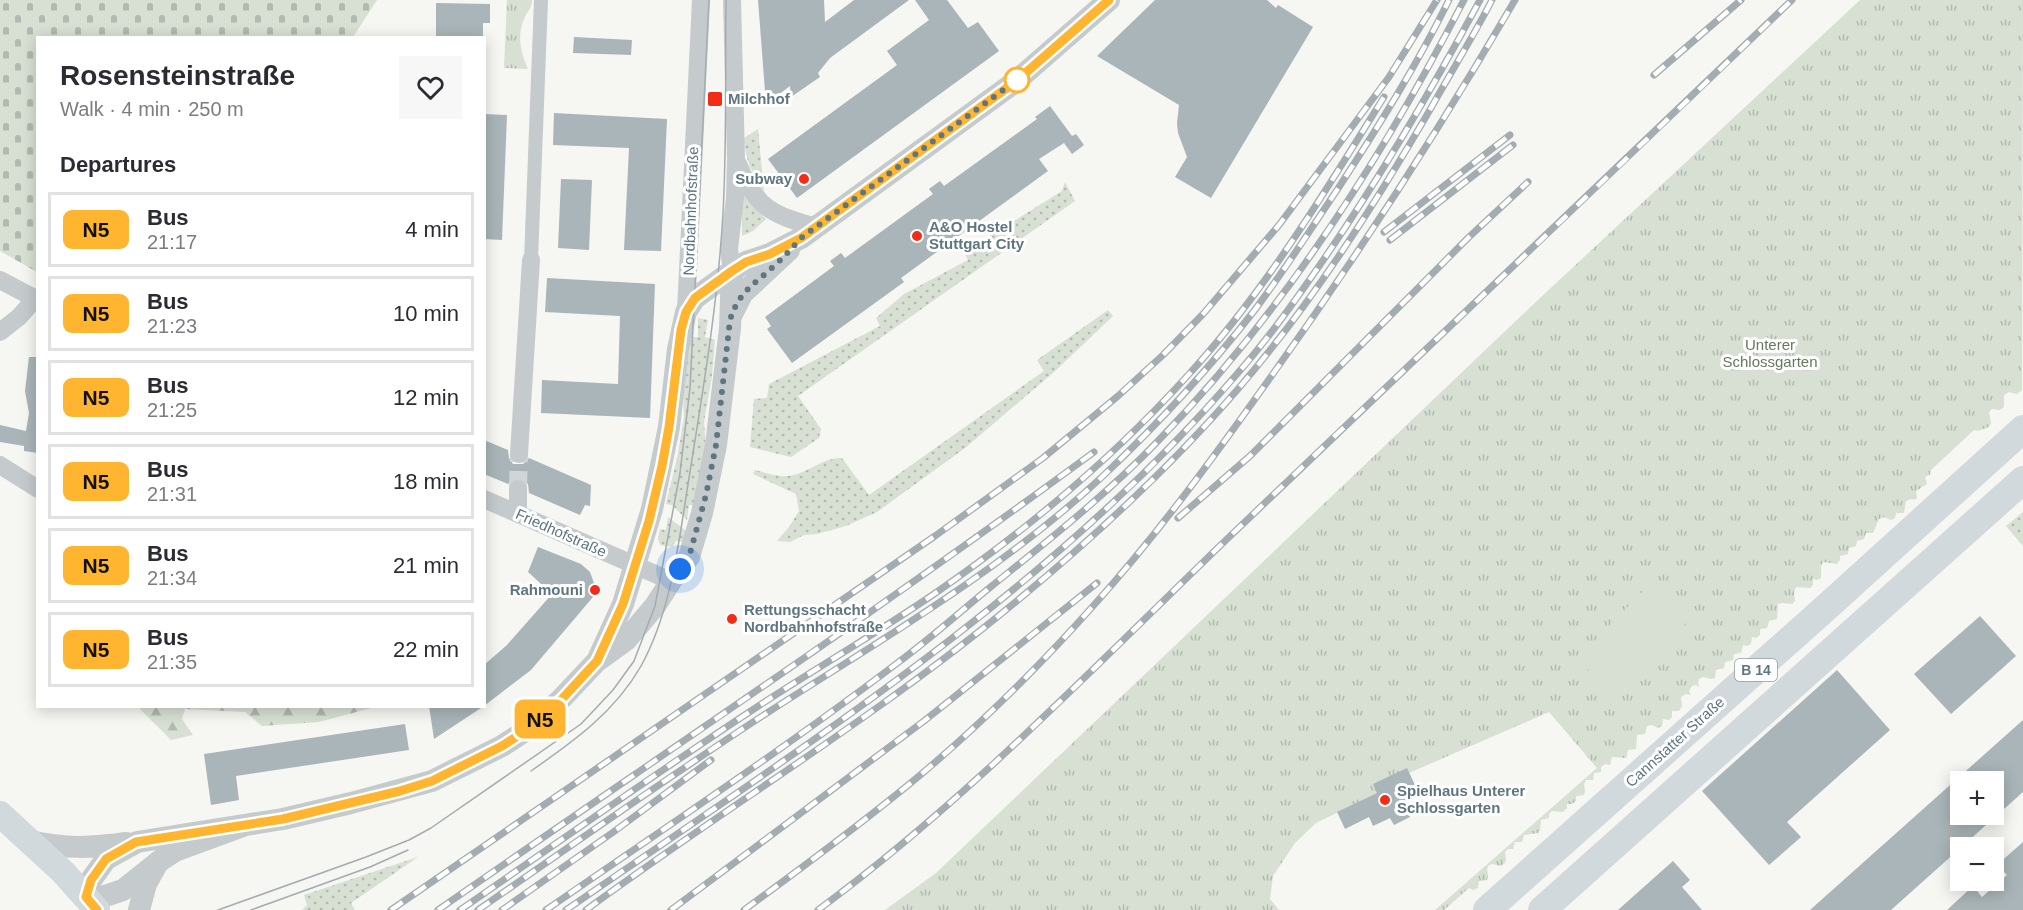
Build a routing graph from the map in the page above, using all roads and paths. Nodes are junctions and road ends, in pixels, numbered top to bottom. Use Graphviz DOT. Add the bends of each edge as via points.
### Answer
graph roads {
  1 [pos="541,0"];
  2 [pos="701,0"];
  3 [pos="732,0"];
  4 [pos="1109,0"];
  5 [pos="736,159"];
  6 [pos="808,233"];
  7 [pos="531,260"];
  8 [pos="732,271"];
  9 [pos="0,280"];
  10 [pos="36,299"];
  11 [pos="686,312"];
  12 [pos="730,320"];
  13 [pos="0,332"];
  14 [pos="2023,429"];
  15 [pos="519,454"];
  16 [pos="0,465"];
  17 [pos="2023,480"];
  18 [pos="36,488"];
  19 [pos="518,489"];
  20 [pos="2023,494"];
  21 [pos="486,500"];
  22 [pos="1992,508"];
  23 [pos="518,514"];
  24 [pos="636,565"];
  25 [pos="671,581"];
  26 [pos="597,661"];
  27 [pos="0,814"];
  28 [pos="243,826"];
  29 [pos="0,832"];
  30 [pos="30,841"];
  31 [pos="136,842"];
  32 [pos="158,862"];
  33 [pos="92,904"];
  34 [pos="139,910"];
  35 [pos="1487,910"];
  36 [pos="1542,910"];
  1 -- 7 [label="street"];
  2 -- 11 [label="street, Nordbahnhofstraße"];
  3 -- 5 [label="street, Nordbahnhofstraße"];
  4 -- 6 [label="street" via="1015,82"];
  5 -- 6 [label="street" via="749,188 766,208"];
  5 -- 8 [label="street, Nordbahnhofstraße" via="729,249"];
  6 -- 8 [label="street"];
  6 -- 12 [label="street" via="742,294"];
  7 -- 15 [label="street"];
  8 -- 11 [label="street" via="695,298"];
  8 -- 12 [label="street, Nordbahnhofstraße"];
  9 -- 10 [label="street"];
  10 -- 13 [label="street"];
  11 -- 24 [label="street, Nordbahnhofstraße" via="662,466"];
  12 -- 25 [label="street, Nordbahnhofstraße" via="716,445 702,513 689,557"];
  14 -- 35 [label="main road, Cannstatter Straße / B 14"];
  16 -- 18 [label="street"];
  17 -- 22 [label="main road, B 14"];
  19 -- 23 [label="street"];
  20 -- 22 [label="street"];
  21 -- 23 [label="street, Friedhofstraße"];
  22 -- 36 [label="main road, B 14"];
  23 -- 24 [label="street, Friedhofstraße"];
  24 -- 25 [label="street, Friedhofstraße"];
  24 -- 26 [label="street, Nordbahnhofstraße"];
  25 -- 26 [label="street, Nordbahnhofstraße" via="656,606 626,640"];
  26 -- 28 [label="street, Nordbahnhofstraße" via="531,727 432,781"];
  27 -- 30 [label="main road"];
  28 -- 31 [label="street, Nordbahnhofstraße"];
  28 -- 32 [label="street, Nordbahnhofstraße" via="185,846"];
  29 -- 30 [label="main road"];
  30 -- 31 [label="street" via="78,848"];
  30 -- 33 [label="main road"];
  31 -- 33 [label="street, Nordbahnhofstraße" via="106,859 91,880"];
  32 -- 33 [label="street, Nordbahnhofstraße" via="123,890"];
  32 -- 34 [label="street" via="146,884"];
}
